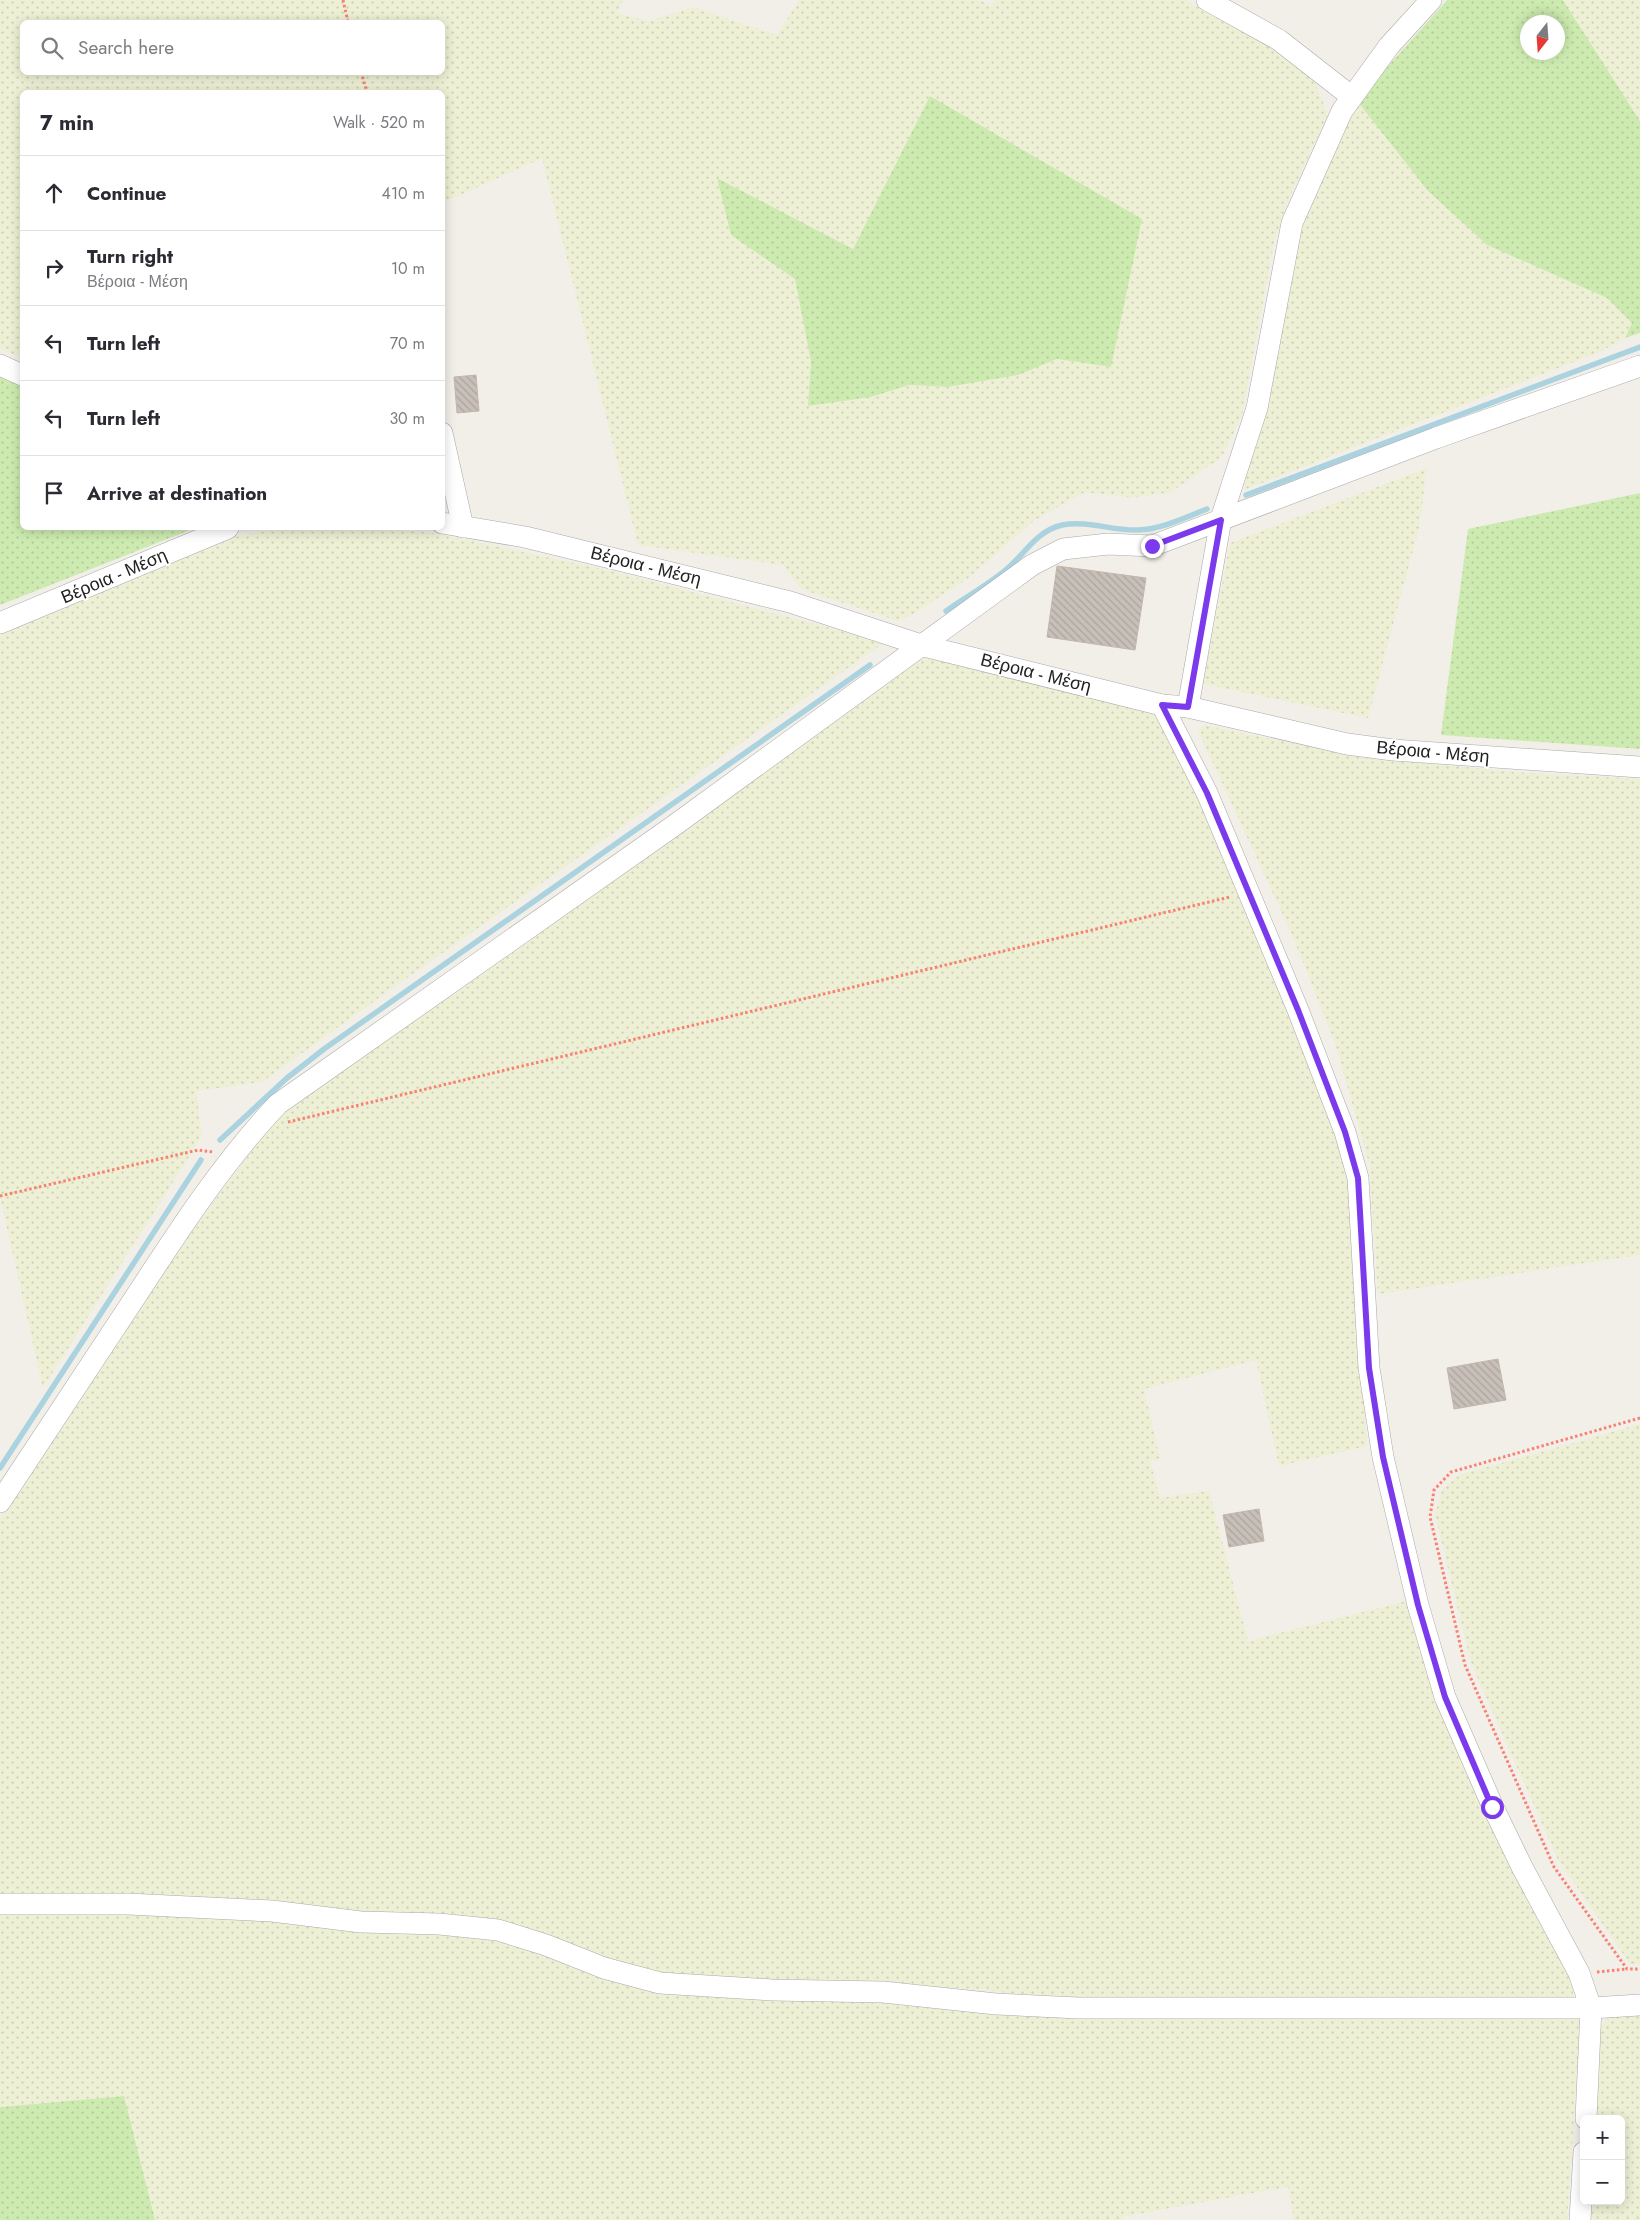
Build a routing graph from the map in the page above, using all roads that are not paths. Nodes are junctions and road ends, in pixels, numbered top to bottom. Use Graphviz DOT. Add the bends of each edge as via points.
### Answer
graph roads {
  1 [pos="1207,0"];
  2 [pos="1431,0"];
  3 [pos="1352,97"];
  4 [pos="0,365"];
  5 [pos="1640,366"];
  6 [pos="20,374"];
  7 [pos="445,458"];
  8 [pos="1221,520"];
  9 [pos="453,525"];
  10 [pos="223,530"];
  11 [pos="0,623"];
  12 [pos="924,646"];
  13 [pos="1162,705"];
  14 [pos="1188,707"];
  15 [pos="1640,767"];
  16 [pos="0,1502"];
  17 [pos="0,1904"];
  18 [pos="1640,2005"];
  19 [pos="1591,2008"];
  20 [pos="1586,2115"];
  21 [pos="1584,2160"];
  22 [pos="1580,2220"];
  1 -- 3 [label="street" via="1279,40"];
  2 -- 3 [label="street" via="1389,46"];
  3 -- 8 [label="street" via="1342,111 1292,223 1257,408"];
  4 -- 6 [label="street"];
  5 -- 8 [label="street" via="1436,438"];
  7 -- 9 [label="street"];
  8 -- 12 [label="street" via="1152,546 1108,544 1063,549 1032,565"];
  8 -- 14 [label="street"];
  9 -- 12 [label="street, Βέροια - Μέση" via="525,537 790,602"];
  10 -- 11 [label="street, Βέροια - Μέση"];
  12 -- 13 [label="street, Βέροια - Μέση"];
  12 -- 16 [label="street" via="278,1104 233,1154 169,1245"];
  13 -- 14 [label="street, Βέροια - Μέση"];
  13 -- 19 [label="street" via="1207,793 1345,1132 1358,1178 1369,1368 1383,1457 1418,1605 1445,1697 1492,1807 1579,1973"];
  14 -- 15 [label="street, Βέροια - Μέση" via="1356,745"];
  17 -- 19 [label="street" via="128,1904 272,1910 360,1922 439,1924 498,1930 604,1968 660,1983 883,1992 996,2004 1078,2008"];
  18 -- 19 [label="street"];
  19 -- 20 [label="street"];
  21 -- 22 [label="street"];
}
